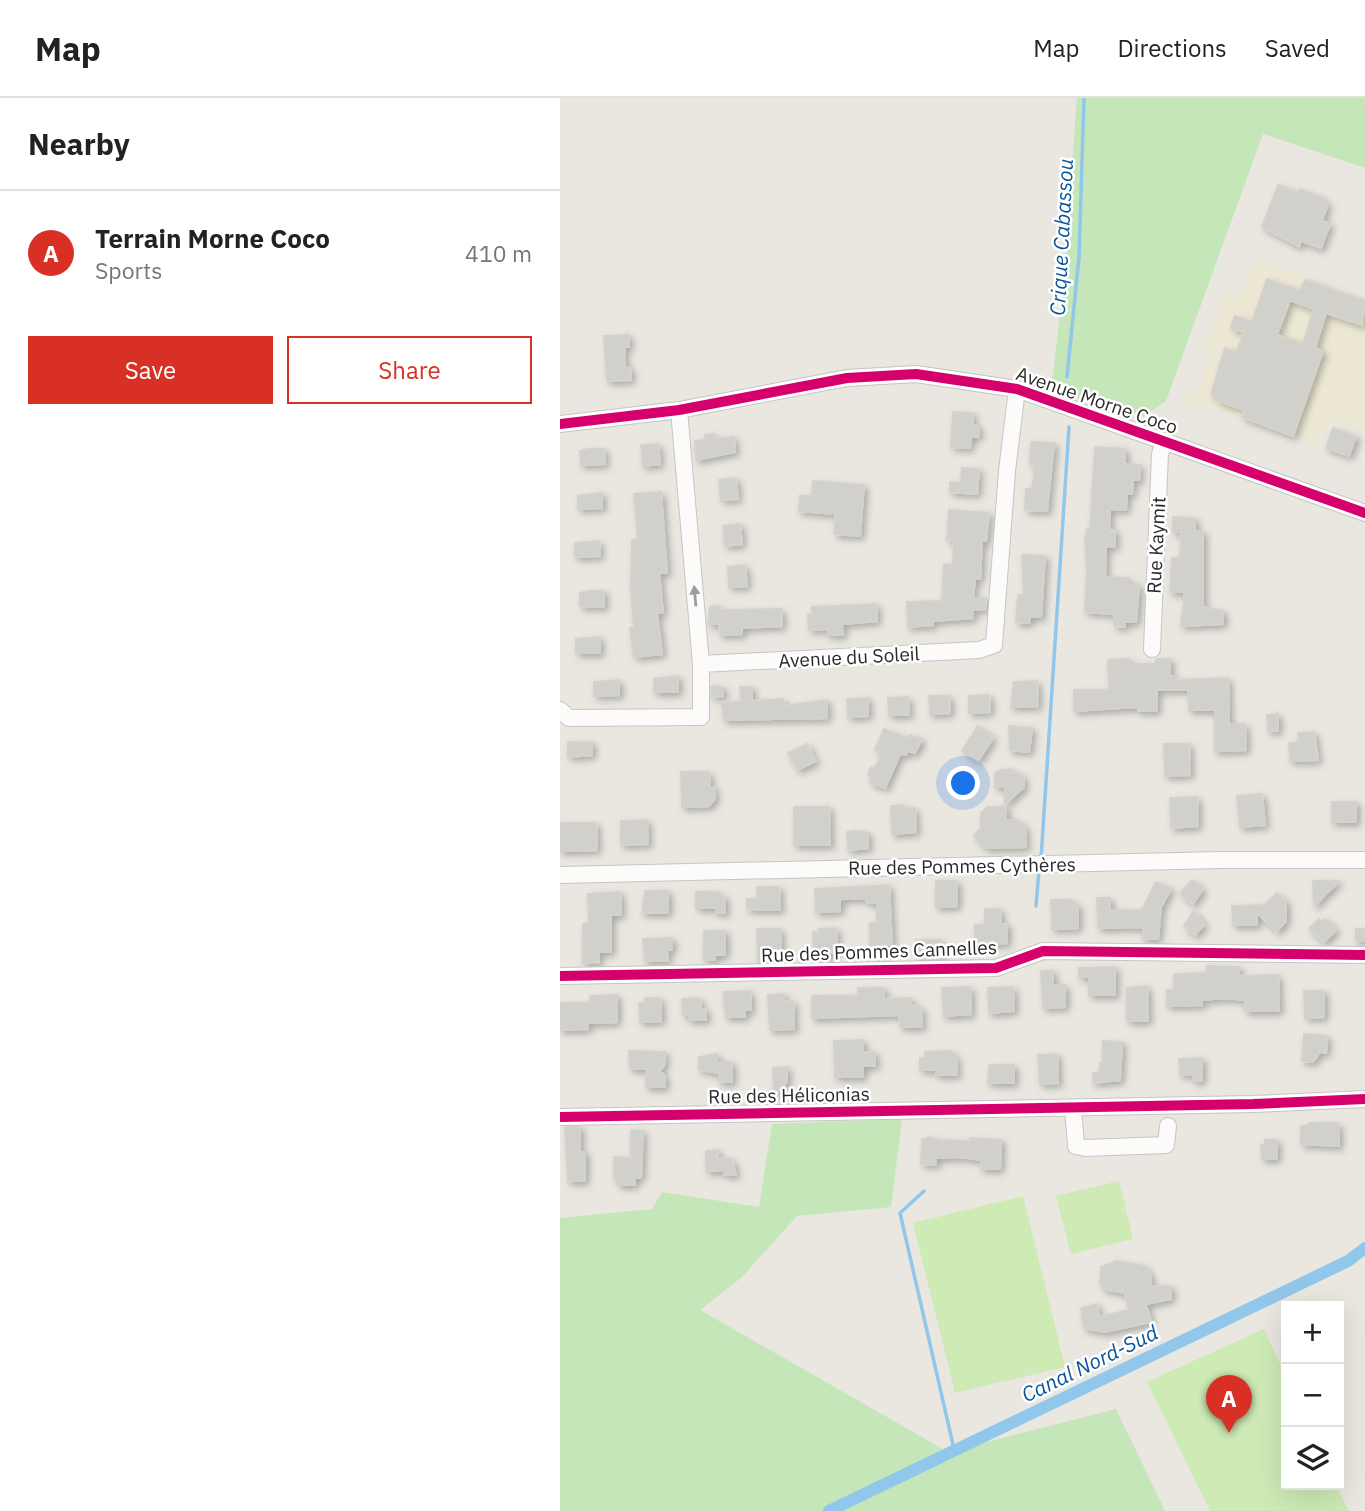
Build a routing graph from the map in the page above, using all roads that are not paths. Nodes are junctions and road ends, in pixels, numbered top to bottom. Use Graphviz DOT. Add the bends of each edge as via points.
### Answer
graph roads {
  1 [pos="1017,389"];
  2 [pos="680,410"];
  3 [pos="560,424"];
  4 [pos="1164,442"];
  5 [pos="1365,513"];
  6 [pos="1152,649"];
  7 [pos="701,664"];
  8 [pos="560,710"];
  9 [pos="1365,860"];
  10 [pos="560,875"];
  11 [pos="1365,955"];
  12 [pos="560,976"];
  13 [pos="1365,1099"];
  14 [pos="1073,1108"];
  15 [pos="560,1117"];
  16 [pos="1168,1126"];
  1 -- 2 [label="street, Avenue Morne Coco" via="916,374 874,375"];
  1 -- 4 [label="street, Avenue Morne Coco"];
  1 -- 7 [label="street, Avenue du Soleil" via="995,645 979,650"];
  2 -- 3 [label="street, Avenue Morne Coco"];
  7 -- 2 [label="street, one-way"];
  4 -- 5 [label="street, Avenue Morne Coco"];
  4 -- 6 [label="street, Rue Kaymit"];
  7 -- 8 [label="street" via="701,717 569,718"];
  9 -- 10 [label="street, Rue des Pommes Cythères"];
  11 -- 12 [label="street, Rue des Pommes Cannelles" via="1033,955 996,968"];
  13 -- 14 [label="street, Rue des Héliconias"];
  14 -- 15 [label="street, Rue des Héliconias"];
  14 -- 16 [label="street" via="1074,1140 1084,1148 1166,1145"];
}
